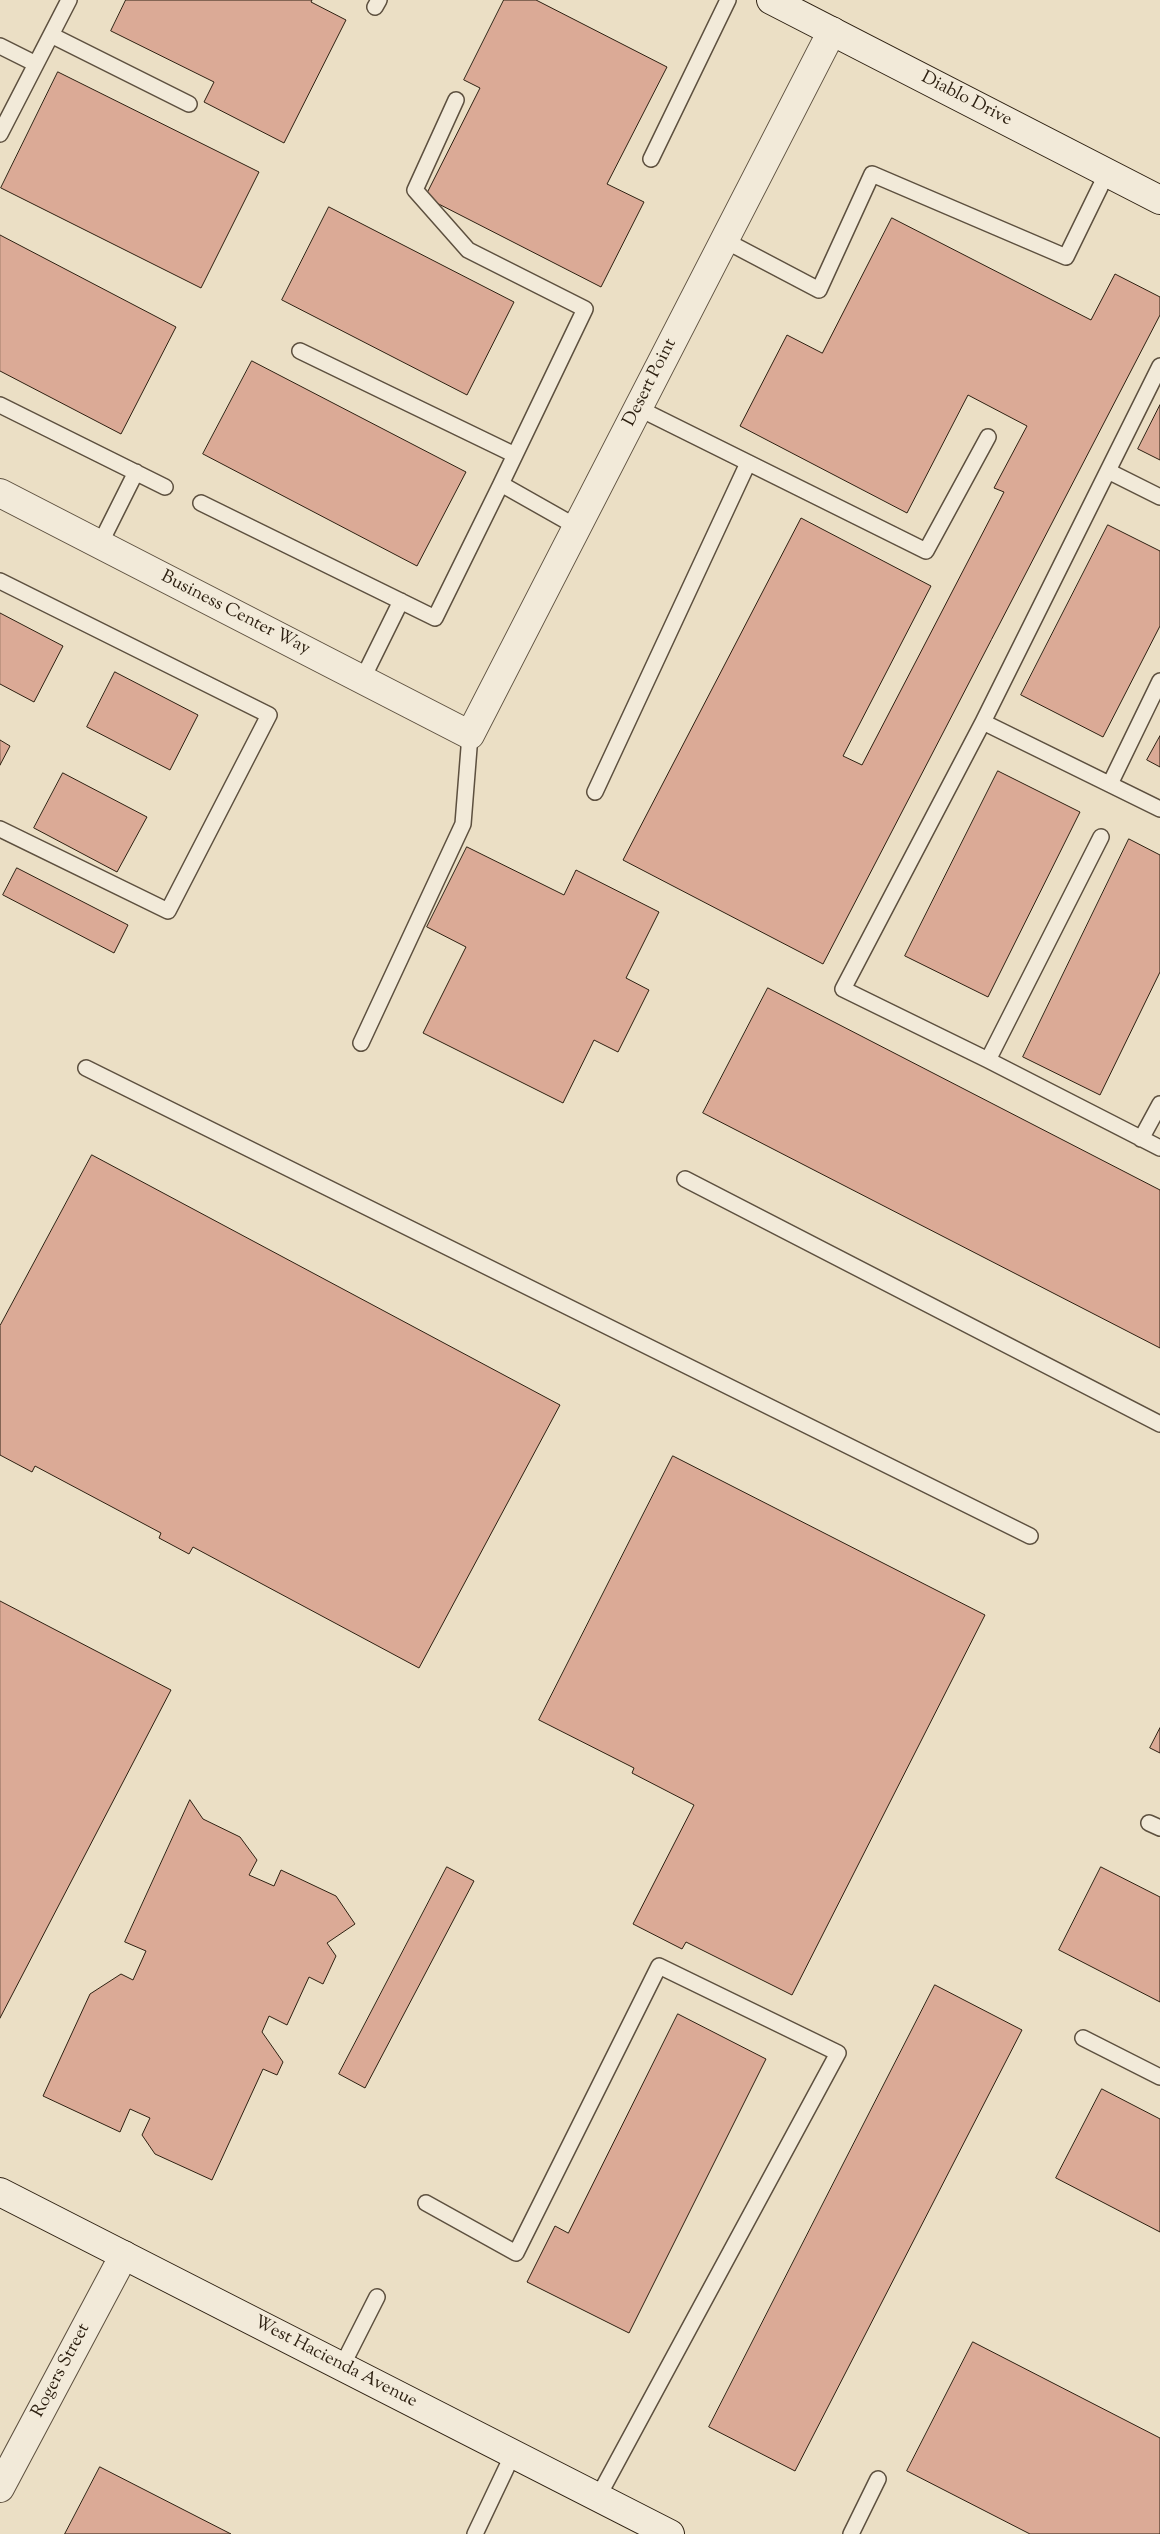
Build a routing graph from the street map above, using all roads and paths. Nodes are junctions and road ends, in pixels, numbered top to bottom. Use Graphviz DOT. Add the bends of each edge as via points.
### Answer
graph roads {
  1 [pos="69,0"];
  2 [pos="728,0"];
  3 [pos="771,0"];
  4 [pos="832,31"];
  5 [pos="51,35"];
  6 [pos="0,46"];
  7 [pos="36,64"];
  8 [pos="456,100"];
  9 [pos="189,104"];
  10 [pos="0,134"];
  11 [pos="651,158"];
  12 [pos="1107,172"];
  13 [pos="1160,200"];
  14 [pos="724,240"];
  15 [pos="300,351"];
  16 [pos="1160,366"];
  17 [pos="0,405"];
  18 [pos="638,408"];
  19 [pos="988,437"];
  20 [pos="515,455"];
  21 [pos="748,463"];
  22 [pos="1108,471"];
  23 [pos="136,472"];
  24 [pos="501,484"];
  25 [pos="165,487"];
  26 [pos="0,493"];
  27 [pos="1160,497"];
  28 [pos="201,503"];
  29 [pos="577,527"];
  30 [pos="100,544"];
  31 [pos="0,581"];
  32 [pos="401,601"];
  33 [pos="362,680"];
  34 [pos="1160,681"];
  35 [pos="983,722"];
  36 [pos="470,736"];
  37 [pos="1110,784"];
  38 [pos="595,792"];
  39 [pos="1160,809"];
  40 [pos="0,829"];
  41 [pos="1101,837"];
  42 [pos="361,1043"];
  43 [pos="988,1060"];
  44 [pos="86,1068"];
  45 [pos="1160,1104"];
  46 [pos="1141,1139"];
  47 [pos="1160,1148"];
  48 [pos="685,1179"];
  49 [pos="1160,1424"];
  50 [pos="1030,1536"];
  51 [pos="1084,2038"];
  52 [pos="1160,2077"];
  53 [pos="0,2192"];
  54 [pos="426,2203"];
  55 [pos="124,2255"];
  56 [pos="377,2297"];
  57 [pos="342,2366"];
  58 [pos="513,2454"];
  59 [pos="878,2479"];
  60 [pos="0,2488"];
  61 [pos="598,2497"];
  62 [pos="476,2534"];
  63 [pos="670,2534"];
  64 [pos="851,2534"];
  1 -- 5 [label="lane"];
  2 -- 11 [label="lane"];
  3 -- 4 [label="street, Diablo Drive"];
  4 -- 12 [label="street, Diablo Drive"];
  4 -- 14 [label="street, Desert Point"];
  5 -- 7 [label="lane"];
  5 -- 9 [label="lane"];
  6 -- 7 [label="lane"];
  7 -- 10 [label="lane"];
  8 -- 20 [label="lane" via="415,190 468,250 585,309"];
  12 -- 13 [label="street, Diablo Drive"];
  12 -- 14 [label="lane" via="1066,258 872,174 819,290"];
  14 -- 18 [label="street, Desert Point"];
  15 -- 20 [label="lane"];
  16 -- 22 [label="lane"];
  17 -- 23 [label="lane"];
  18 -- 21 [label="lane"];
  18 -- 29 [label="street, Desert Point"];
  19 -- 21 [label="lane" via="926,551"];
  20 -- 24 [label="lane"];
  21 -- 38 [label="lane"];
  22 -- 27 [label="lane"];
  22 -- 35 [label="lane"];
  23 -- 25 [label="lane"];
  23 -- 30 [label="lane"];
  24 -- 29 [label="lane"];
  24 -- 32 [label="lane" via="434,618"];
  26 -- 30 [label="street, Business Center Way"];
  28 -- 32 [label="lane"];
  29 -- 36 [label="street, Desert Point"];
  30 -- 33 [label="street, Business Center Way"];
  31 -- 40 [label="lane" via="270,715 168,912"];
  32 -- 33 [label="lane"];
  33 -- 36 [label="street, Business Center Way"];
  34 -- 37 [label="lane"];
  35 -- 37 [label="lane"];
  35 -- 43 [label="lane" via="843,989"];
  36 -- 42 [label="lane" via="463,824"];
  37 -- 39 [label="lane"];
  41 -- 43 [label="lane"];
  43 -- 46 [label="lane"];
  44 -- 50 [label="lane"];
  45 -- 46 [label="lane"];
  46 -- 47 [label="lane"];
  48 -- 49 [label="lane"];
  51 -- 52 [label="lane"];
  53 -- 55 [label="street, West Hacienda Avenue"];
  54 -- 61 [label="lane" via="516,2252 658,1966 838,2053"];
  55 -- 57 [label="street, West Hacienda Avenue"];
  55 -- 60 [label="street, Rogers Street"];
  56 -- 57 [label="lane"];
  57 -- 58 [label="street, West Hacienda Avenue"];
  58 -- 61 [label="street, West Hacienda Avenue"];
  58 -- 62 [label="lane"];
  59 -- 64 [label="lane"];
  61 -- 63 [label="street, West Hacienda Avenue"];
}
